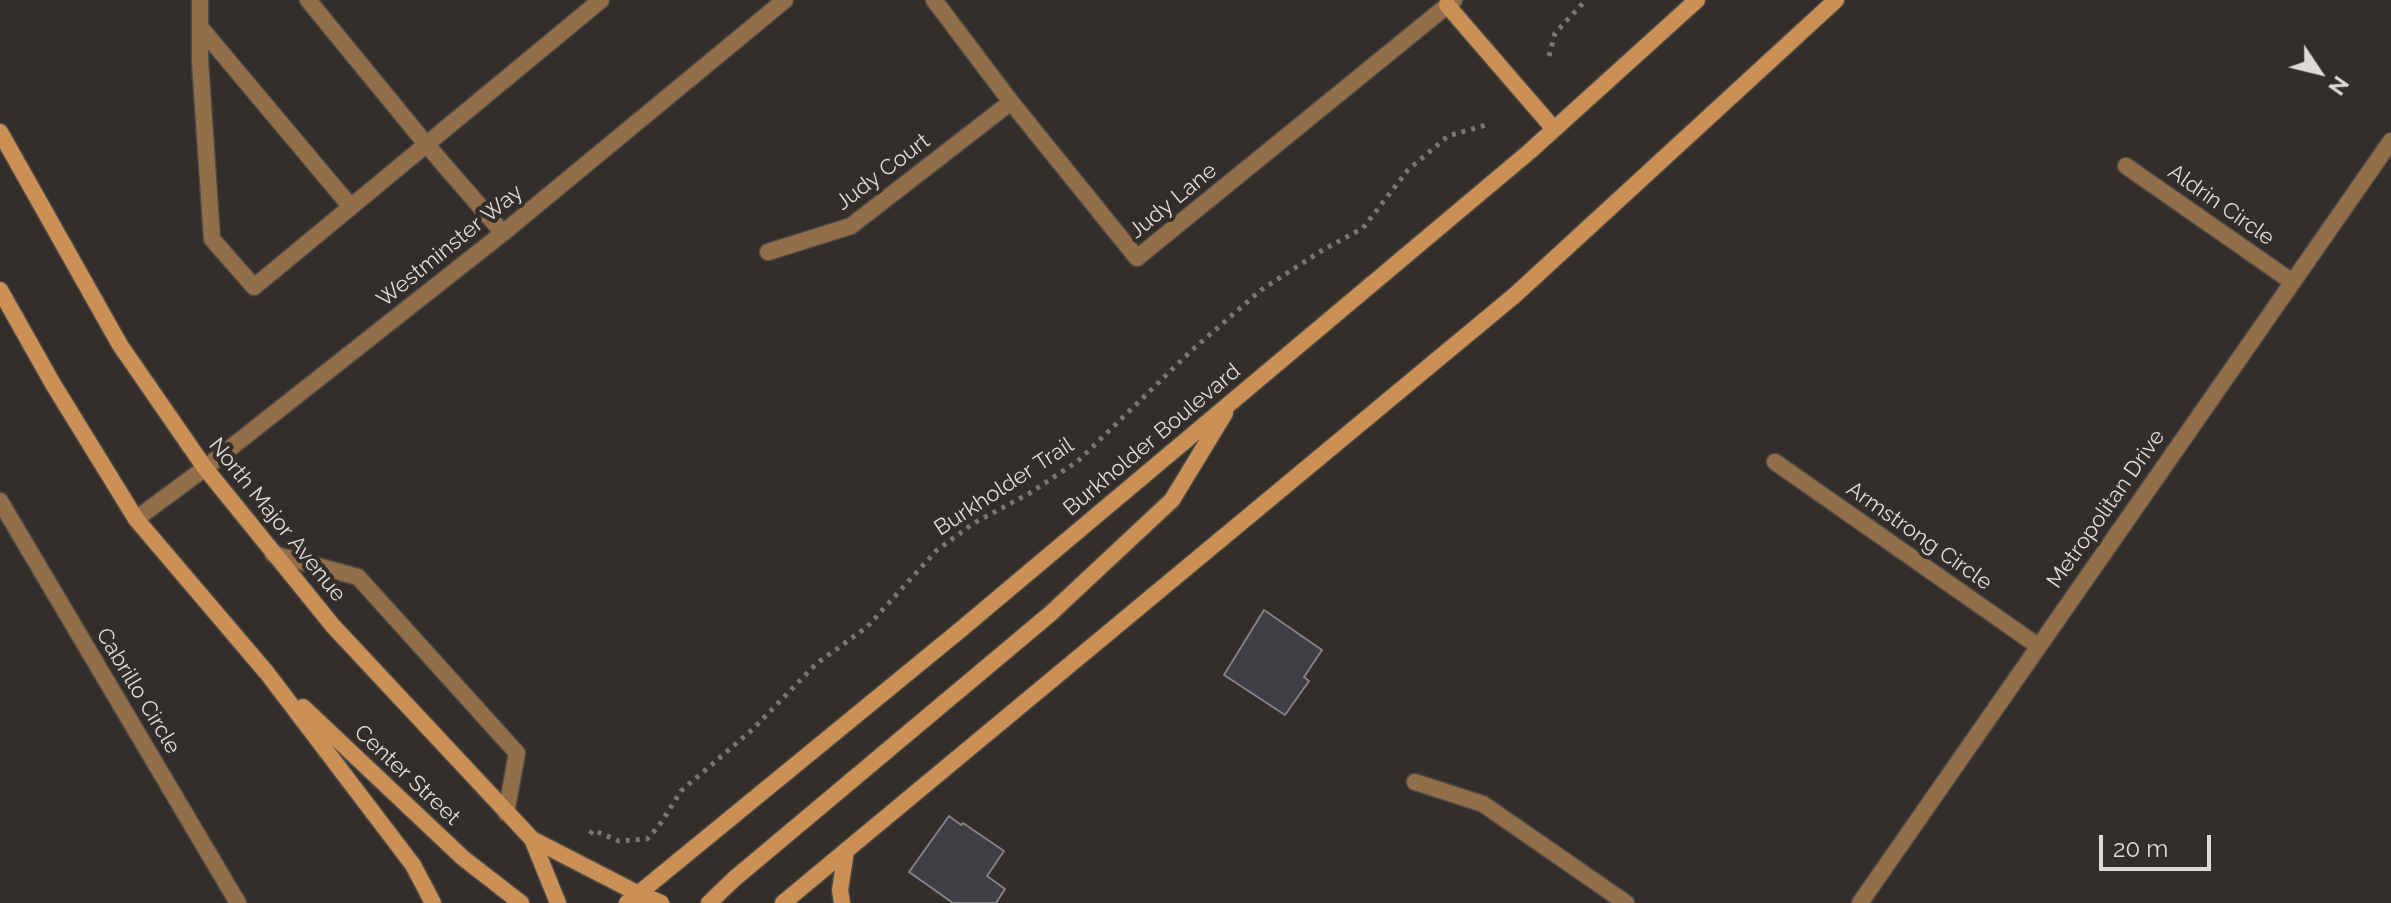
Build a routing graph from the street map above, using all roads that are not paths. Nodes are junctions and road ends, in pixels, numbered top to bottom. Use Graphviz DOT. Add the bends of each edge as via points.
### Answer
graph roads {
  1 [pos="200,0"];
  2 [pos="308,0"];
  3 [pos="601,0"];
  4 [pos="785,0"];
  5 [pos="934,0"];
  6 [pos="1697,0"];
  7 [pos="1836,0"];
  8 [pos="1451,3"];
  9 [pos="200,27"];
  10 [pos="1011,102"];
  11 [pos="1554,129"];
  12 [pos="0,132"];
  13 [pos="2391,141"];
  14 [pos="426,144"];
  15 [pos="2126,166"];
  16 [pos="351,207"];
  17 [pos="503,233"];
  18 [pos="768,252"];
  19 [pos="2291,281"];
  20 [pos="0,290"];
  21 [pos="1232,402"];
  22 [pos="1775,462"];
  23 [pos="205,468"];
  24 [pos="0,501"];
  25 [pos="136,519"];
  26 [pos="273,554"];
  27 [pos="2038,646"];
  28 [pos="267,673"];
  29 [pos="1415,782"];
  30 [pos="506,813"];
  31 [pos="532,839"];
  32 [pos="846,851"];
  33 [pos="632,898"];
  34 [pos="238,903"];
  35 [pos="433,903"];
  36 [pos="521,903"];
  37 [pos="558,903"];
  38 [pos="661,903"];
  39 [pos="709,903"];
  40 [pos="783,903"];
  41 [pos="842,903"];
  42 [pos="1626,903"];
  43 [pos="1860,903"];
  1 -- 9 [label="street"];
  2 -- 14 [label="street"];
  3 -- 14 [label="street"];
  4 -- 17 [label="street, Westminster Way"];
  5 -- 10 [label="street, Judy Lane"];
  6 -- 11 [label="main road, Burkholder Boulevard"];
  7 -- 32 [label="main road" via="1515,295"];
  8 -- 10 [label="street, Judy Lane" via="1137,258"];
  8 -- 11 [label="main road"];
  9 -- 16 [label="street"];
  9 -- 16 [label="street" via="212,239 254,287"];
  10 -- 18 [label="street, Judy Court" via="851,226"];
  11 -- 21 [label="main road, Burkholder Boulevard"];
  12 -- 23 [label="main road, North Major Avenue" via="120,345"];
  13 -- 19 [label="street, Metropolitan Drive"];
  14 -- 16 [label="street"];
  14 -- 17 [label="street"];
  15 -- 19 [label="street, Aldrin Circle"];
  17 -- 23 [label="street, Westminster Way"];
  19 -- 27 [label="street, Metropolitan Drive"];
  20 -- 25 [label="main road"];
  21 -- 33 [label="main road, Burkholder Boulevard"];
  21 -- 39 [label="main road" via="1172,500 1050,614"];
  22 -- 27 [label="street, Armstrong Circle"];
  23 -- 25 [label="street, Westminster Way"];
  23 -- 26 [label="main road, North Major Avenue"];
  24 -- 34 [label="street, Cabrillo Circle"];
  25 -- 28 [label="main road"];
  26 -- 30 [label="main road, North Major Avenue"];
  26 -- 30 [label="street" via="358,577 517,753"];
  27 -- 43 [label="street, Metropolitan Drive"];
  28 -- 35 [label="main road" via="413,865"];
  28 -- 36 [label="main road, Center Street" via="463,858"];
  29 -- 42 [label="street" via="1483,804"];
  30 -- 31 [label="main road, North Major Avenue"];
  31 -- 33 [label="main road"];
  31 -- 37 [label="main road, North Major Avenue"];
  32 -- 40 [label="main road"];
  32 -- 41 [label="main road"];
  33 -- 38 [label="main road"];
}
